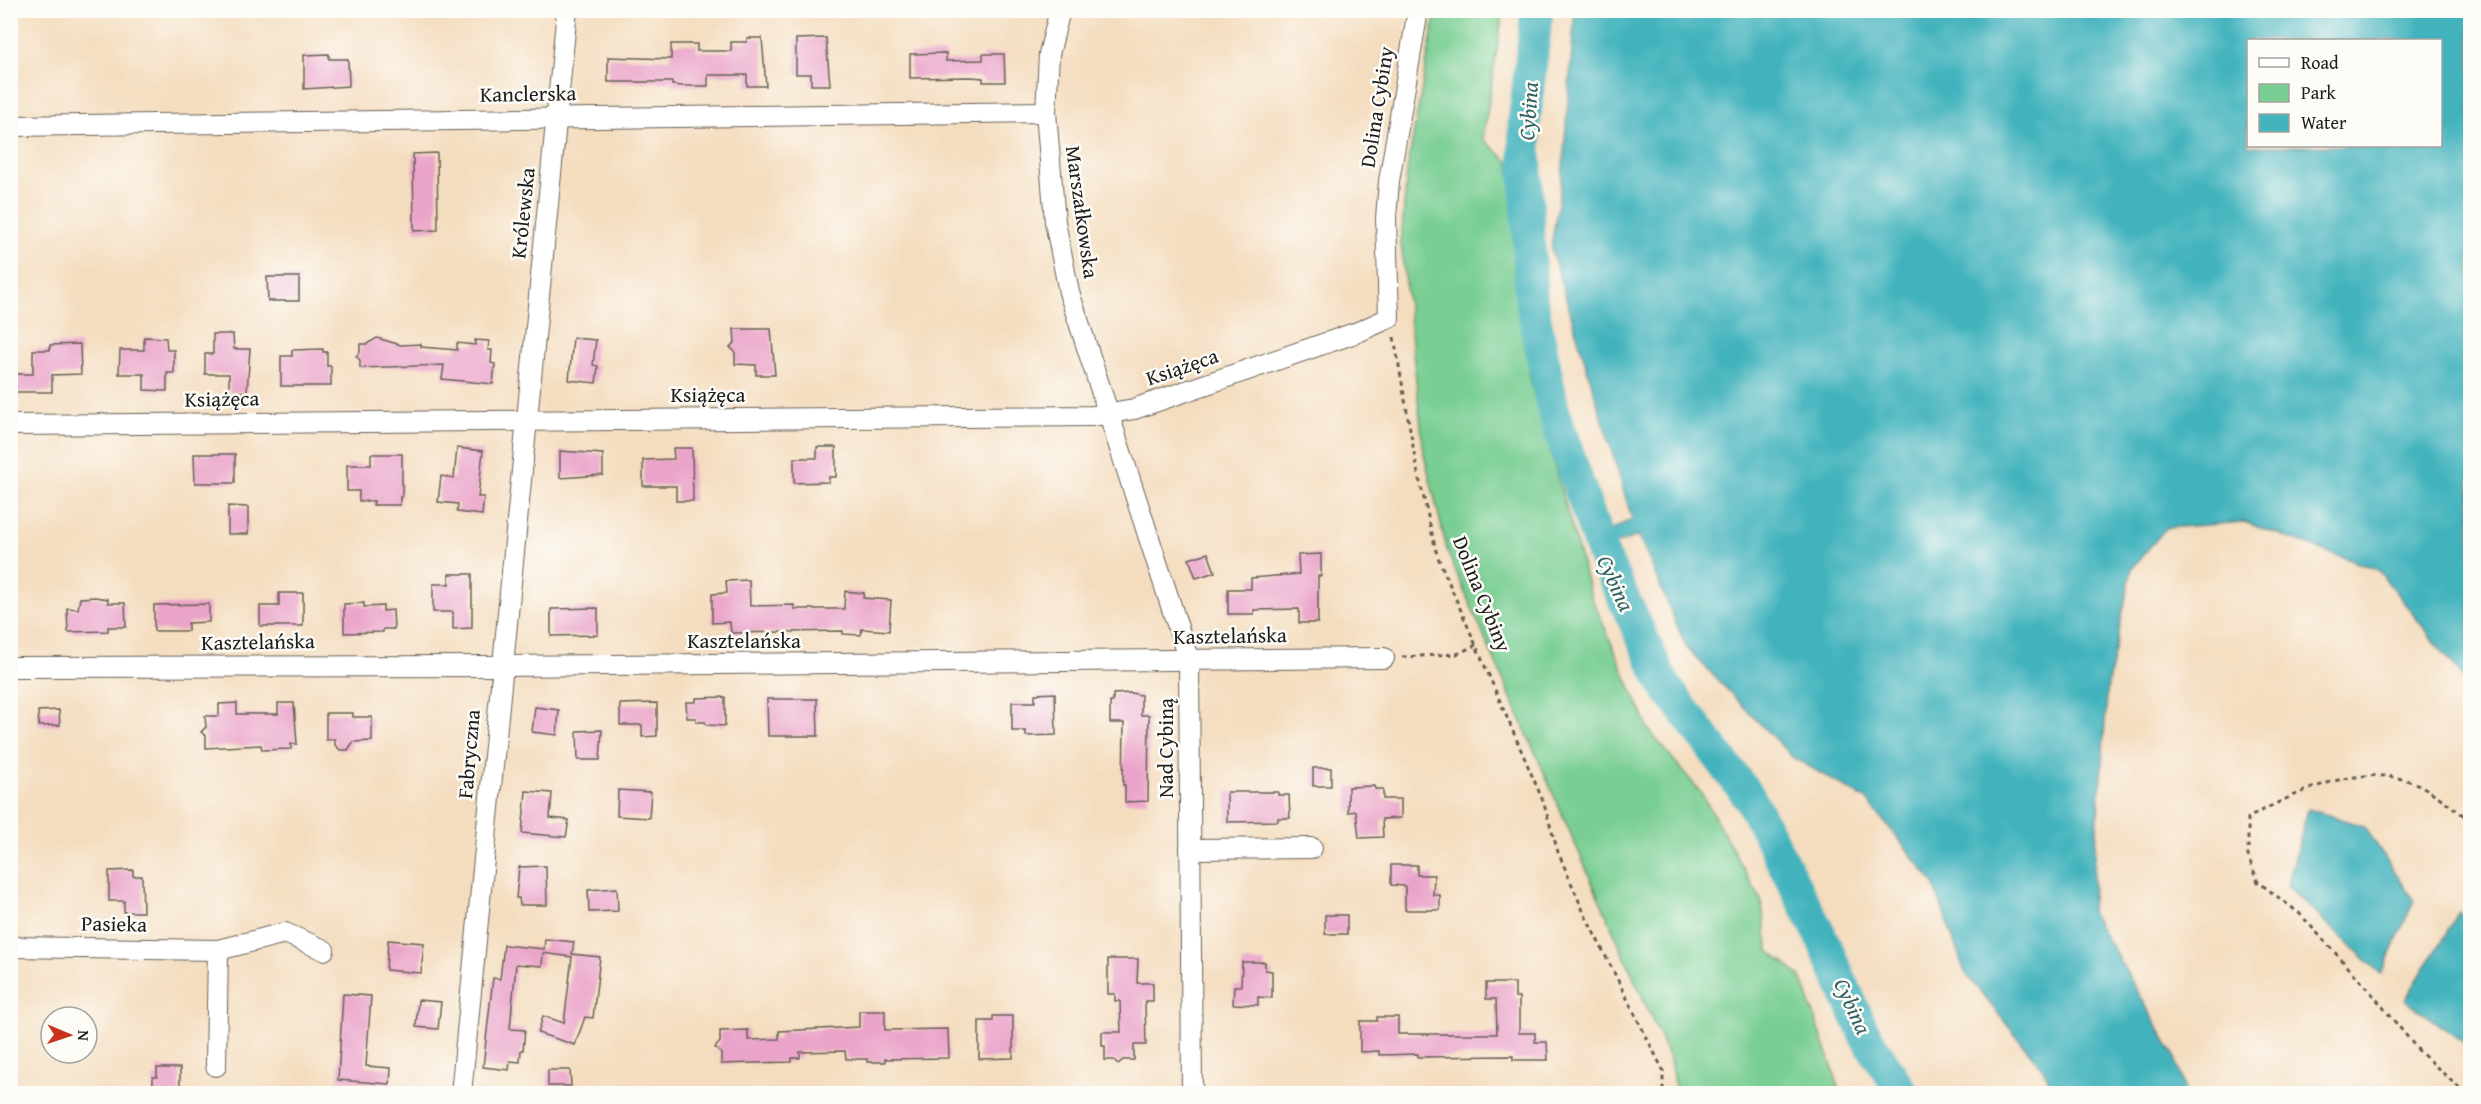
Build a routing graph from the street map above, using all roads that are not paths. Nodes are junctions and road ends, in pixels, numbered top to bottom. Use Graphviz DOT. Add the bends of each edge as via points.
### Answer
graph roads {
  1 [pos="567,10"];
  2 [pos="1059,10"];
  3 [pos="1418,10"];
  4 [pos="1046,112"];
  5 [pos="557,117"];
  6 [pos="10,126"];
  7 [pos="1389,318"];
  8 [pos="1108,415"];
  9 [pos="527,420"];
  10 [pos="10,425"];
  11 [pos="1384,658"];
  12 [pos="1189,661"];
  13 [pos="502,666"];
  14 [pos="10,667"];
  15 [pos="1312,848"];
  16 [pos="1190,849"];
  17 [pos="10,947"];
  18 [pos="218,950"];
  19 [pos="324,950"];
  20 [pos="216,1066"];
  21 [pos="461,1094"];
  22 [pos="1192,1094"];
  1 -- 5 [label="street, Królewska"];
  2 -- 4 [label="street, Marszałkowska" via="1049,54"];
  3 -- 7 [label="street, Dolina Cybiny" via="1389,181"];
  4 -- 5 [label="street, Kanclerska"];
  4 -- 8 [label="street, Marszałkowska" via="1055,222 1069,292"];
  5 -- 6 [label="street, Kanclerska"];
  5 -- 9 [label="street, Królewska"];
  7 -- 8 [label="street, Książęca" via="1358,332"];
  8 -- 9 [label="street, Książęca"];
  8 -- 12 [label="street, Nad Cybiną"];
  9 -- 10 [label="street, Książęca"];
  9 -- 13 [label="street, Fabryczna"];
  11 -- 12 [label="street, Kasztelańska"];
  12 -- 13 [label="street, Kasztelańska"];
  12 -- 16 [label="street, Nad Cybiną"];
  13 -- 14 [label="street, Kasztelańska"];
  13 -- 21 [label="street, Fabryczna"];
  15 -- 16 [label="street"];
  16 -- 22 [label="street, Nad Cybiną"];
  17 -- 18 [label="street, Pasieka"];
  18 -- 19 [label="street, Pasieka" via="285,933"];
  18 -- 20 [label="street"];
}
